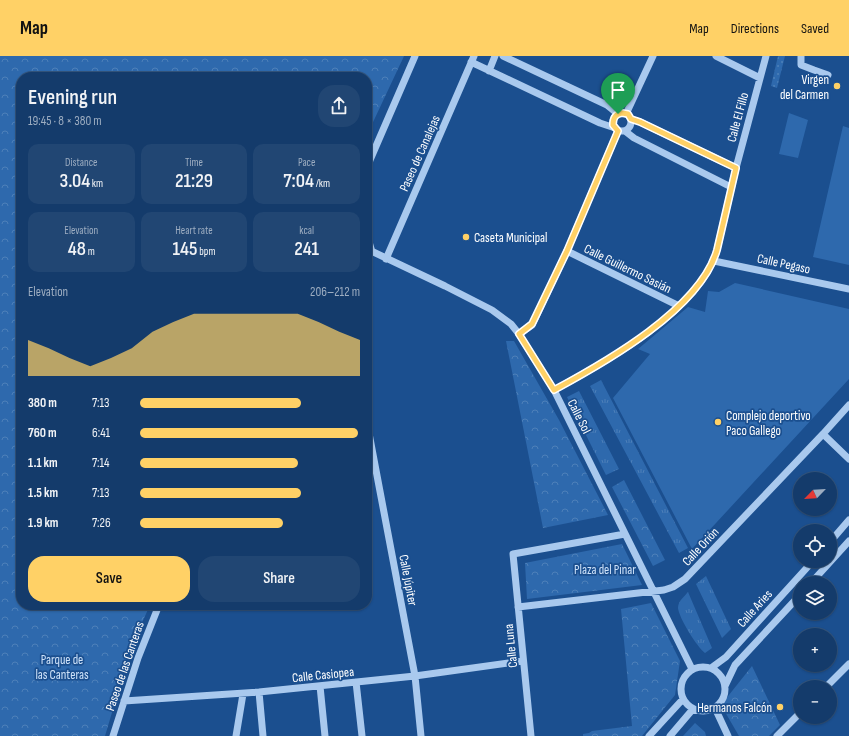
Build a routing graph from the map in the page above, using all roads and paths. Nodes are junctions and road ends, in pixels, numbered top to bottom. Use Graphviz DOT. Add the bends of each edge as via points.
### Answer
graph roads {
  1 [pos="415,56"];
  2 [pos="495,56"];
  3 [pos="503,56"];
  4 [pos="654,56"];
  5 [pos="716,56"];
  6 [pos="766,56"];
  7 [pos="800,56"];
  8 [pos="473,59"];
  9 [pos="489,70"];
  10 [pos="828,74"];
  11 [pos="760,78"];
  12 [pos="618,114"];
  13 [pos="629,117"];
  14 [pos="619,130"];
  15 [pos="372,153"];
  16 [pos="736,168"];
  17 [pos="731,187"];
  18 [pos="567,251"];
  19 [pos="372,253"];
  20 [pos="386,259"];
  21 [pos="714,261"];
  22 [pos="849,289"];
  23 [pos="679,306"];
  24 [pos="519,334"];
  25 [pos="554,390"];
  26 [pos="849,405"];
  27 [pos="823,434"];
  28 [pos="372,449"];
  29 [pos="849,459"];
  30 [pos="849,520"];
  31 [pos="625,534"];
  32 [pos="837,534"];
  33 [pos="849,541"];
  34 [pos="807,568"];
  35 [pos="817,576"];
  36 [pos="654,591"];
  37 [pos="793,603"];
  38 [pos="518,607"];
  39 [pos="157,610"];
  40 [pos="523,661"];
  41 [pos="849,664"];
  42 [pos="711,668"];
  43 [pos="692,669"];
  44 [pos="415,676"];
  45 [pos="833,680"];
  46 [pos="356,682"];
  47 [pos="320,686"];
  48 [pos="725,686"];
  49 [pos="259,692"];
  50 [pos="243,694"];
  51 [pos="683,699"];
  52 [pos="124,701"];
  53 [pos="715,708"];
  54 [pos="693,709"];
  55 [pos="793,720"];
  56 [pos="113,736"];
  57 [pos="236,736"];
  58 [pos="264,736"];
  59 [pos="325,736"];
  60 [pos="362,736"];
  61 [pos="422,736"];
  62 [pos="531,736"];
  63 [pos="649,736"];
  64 [pos="670,736"];
  65 [pos="728,736"];
  66 [pos="777,736"];
  1 -- 15 [label="street"];
  2 -- 9 [label="street"];
  3 -- 12 [label="street" via="607,105"];
  4 -- 13 [label="street"];
  5 -- 11 [label="street"];
  6 -- 11 [label="street, Calle El Fillo"];
  7 -- 10 [label="street" via="801,64"];
  8 -- 9 [label="street"];
  8 -- 20 [label="street, Paseo de Canalejas"];
  9 -- 14 [label="street"];
  11 -- 16 [label="street, Calle El Fillo"];
  12 -- 13 [label="street"];
  12 -- 14 [label="street" via="613,122"];
  13 -- 14 [label="street" via="632,122 630,128"];
  13 -- 16 [label="street"];
  14 -- 17 [label="street"];
  14 -- 18 [label="street"];
  16 -- 17 [label="street, Calle El Fillo"];
  17 -- 21 [label="street, Calle El Fillo"];
  18 -- 23 [label="street, Calle Guillermo Sasián"];
  18 -- 24 [label="street" via="532,324"];
  19 -- 20 [label="street, Calle Sol"];
  20 -- 24 [label="street, Calle Sol" via="492,310 511,324"];
  21 -- 22 [label="street, Calle Pegaso"];
  21 -- 23 [label="street, Calle El Fillo" via="707,274"];
  23 -- 25 [label="street, Calle El Fillo" via="615,355"];
  24 -- 25 [label="street, Calle Sol"];
  25 -- 31 [label="street, Calle Sol"];
  26 -- 27 [label="street, Calle Orión"];
  27 -- 29 [label="street"];
  27 -- 36 [label="street, Calle Orión" via="685,580 673,587"];
  28 -- 44 [label="street, Calle Júpiter"];
  30 -- 32 [label="street"];
  31 -- 36 [label="street, Calle Sol"];
  31 -- 38 [label="street, Calle Luna" via="513,554"];
  33 -- 35 [label="street"];
  34 -- 42 [label="street, Calle Aries" via="726,657"];
  36 -- 38 [label="street, Calle Orión"];
  36 -- 43 [label="street, Calle Sol"];
  37 -- 48 [label="street, Calle Aries" via="735,665"];
  38 -- 40 [label="street, Calle Luna"];
  39 -- 52 [label="street, Paseo de las Canteras"];
  40 -- 44 [label="street, Calle Casiopea"];
  40 -- 62 [label="street, Calle Luna"];
  41 -- 45 [label="street"];
  42 -- 43 [label="street"];
  42 -- 48 [label="street" via="720,675"];
  43 -- 51 [label="street" via="680,686"];
  44 -- 46 [label="street, Calle Casiopea"];
  44 -- 61 [label="street, Calle Júpiter"];
  46 -- 47 [label="street, Calle Casiopea"];
  46 -- 60 [label="street"];
  47 -- 49 [label="street, Calle Casiopea"];
  47 -- 59 [label="street"];
  48 -- 53 [label="street" via="723,698"];
  49 -- 50 [label="street, Calle Casiopea"];
  49 -- 58 [label="street"];
  50 -- 52 [label="street, Calle Casiopea"];
  50 -- 57 [label="street"];
  51 -- 54 [label="street"];
  51 -- 63 [label="street"];
  52 -- 56 [label="street, Paseo de las Canteras"];
  53 -- 54 [label="street" via="704,712"];
  53 -- 65 [label="street"];
  54 -- 64 [label="street"];
  55 -- 66 [label="street"];
}
